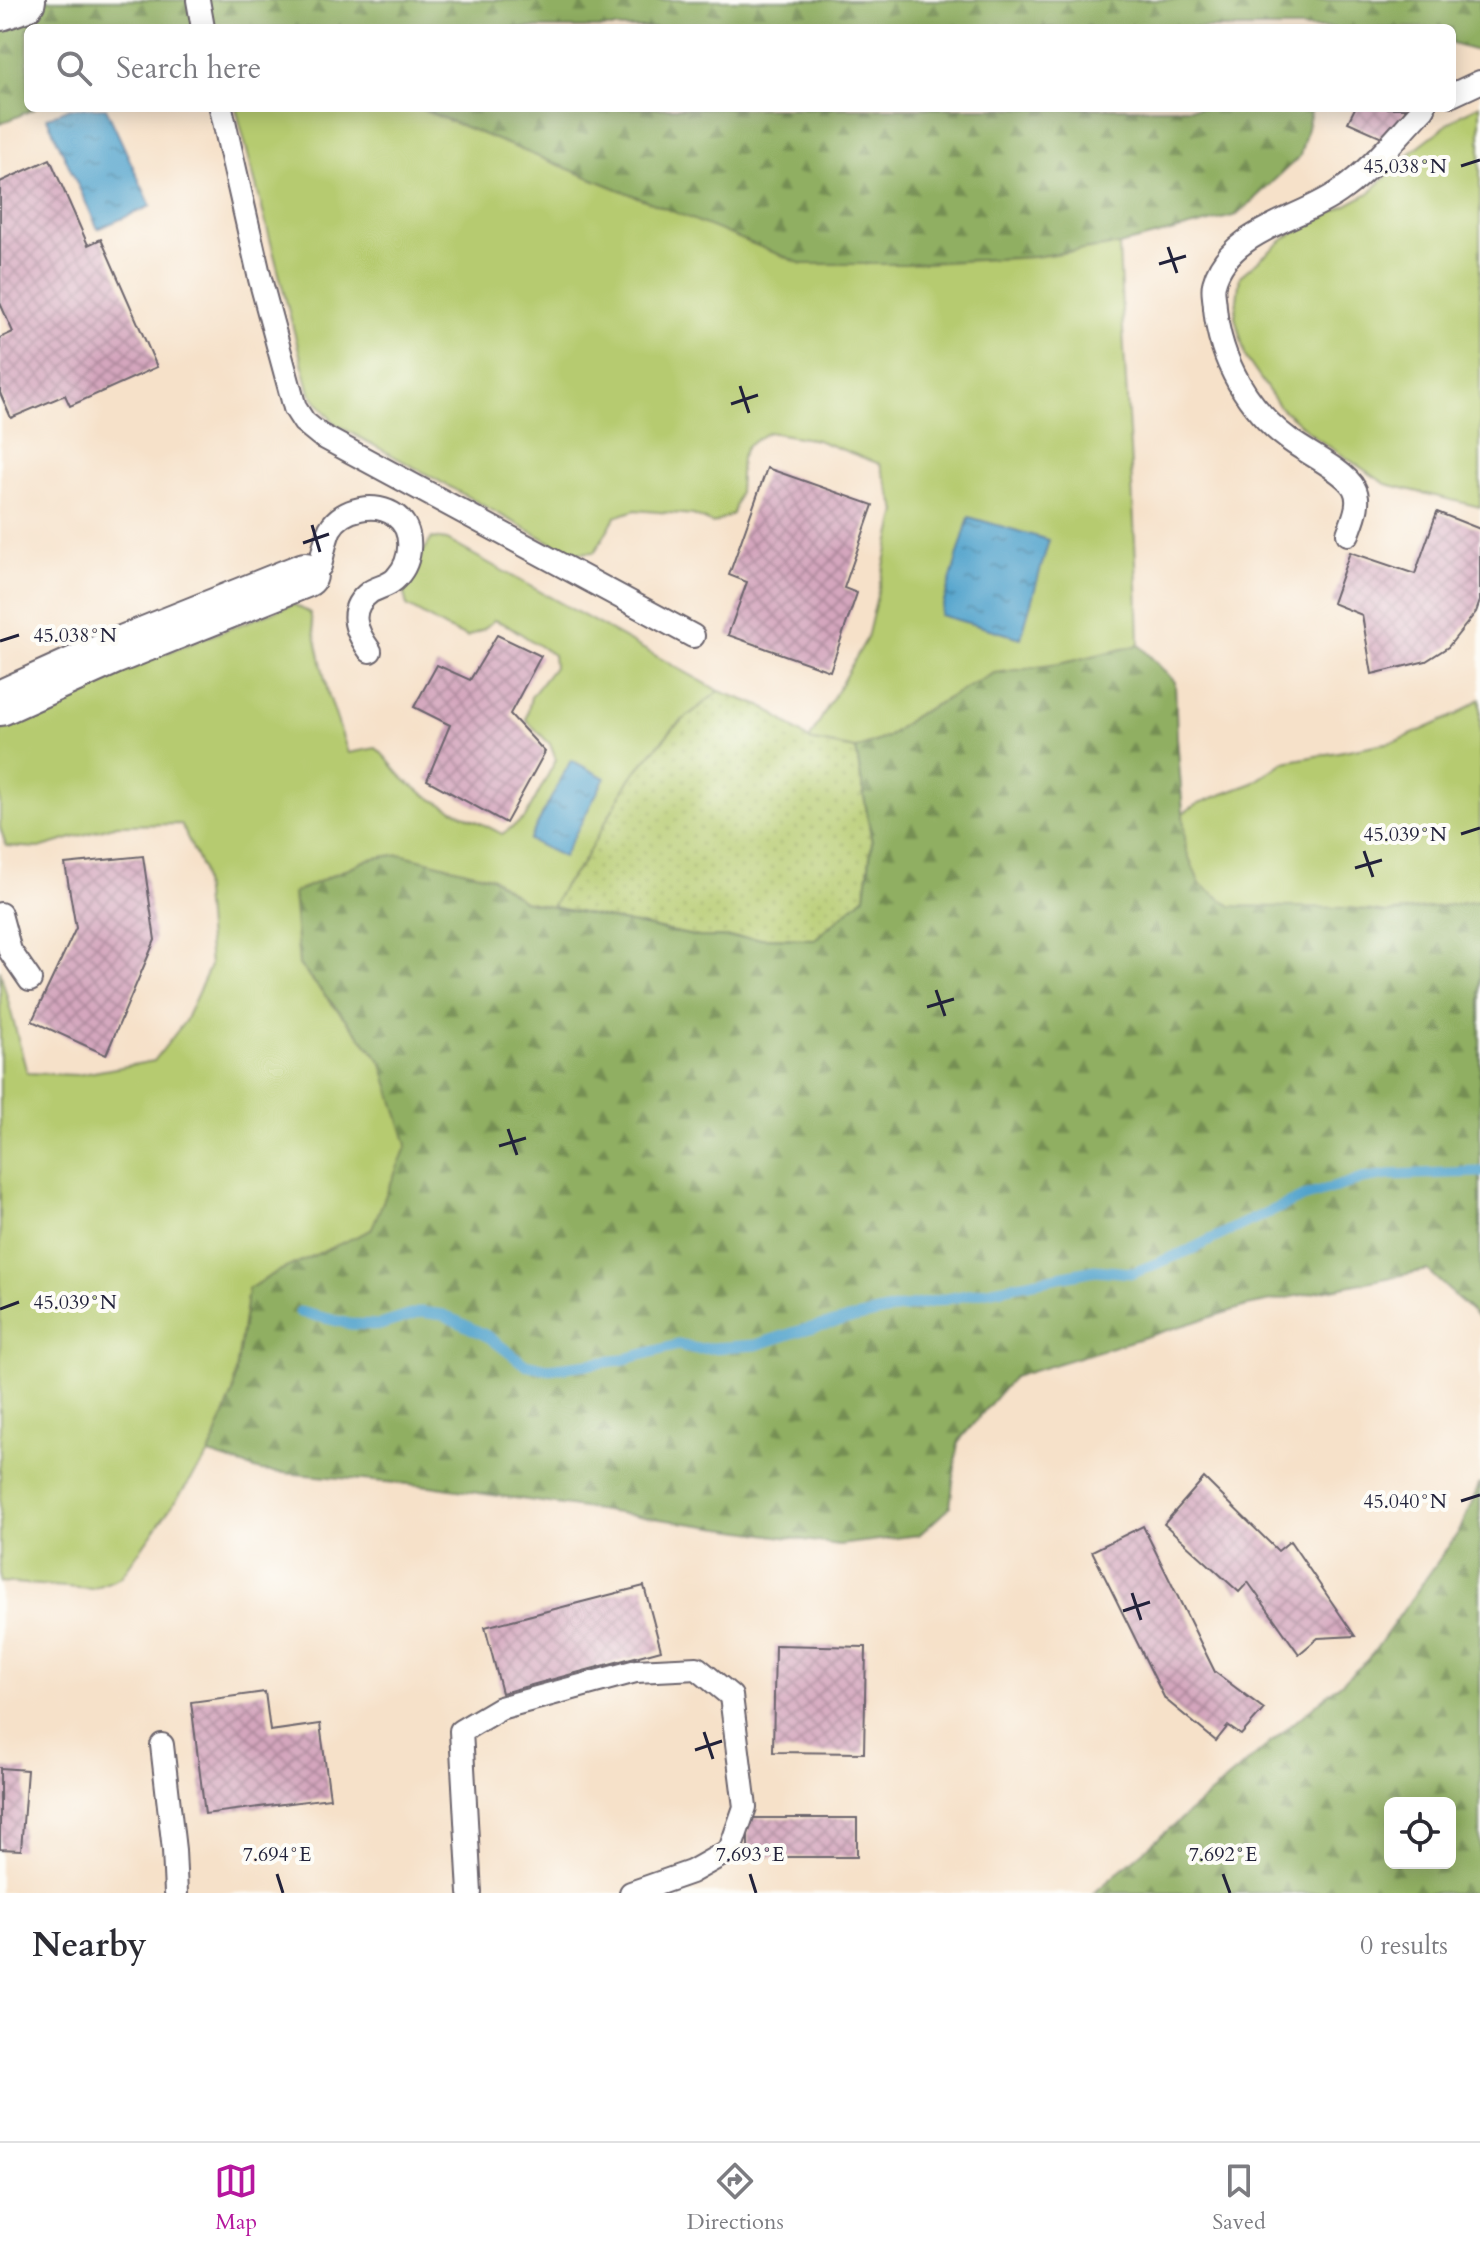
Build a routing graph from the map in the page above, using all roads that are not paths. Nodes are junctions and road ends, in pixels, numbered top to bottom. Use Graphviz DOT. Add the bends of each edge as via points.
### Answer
graph roads {
  1 [pos="23,0"];
  2 [pos="198,0"];
  3 [pos="0,8"];
  4 [pos="202,24"];
  5 [pos="1480,82"];
  6 [pos="1456,93"];
  7 [pos="222,112"];
  8 [pos="1420,112"];
  9 [pos="1348,534"];
  10 [pos="305,575"];
  11 [pos="693,636"];
  12 [pos="370,651"];
  13 [pos="0,703"];
  14 [pos="0,914"];
  15 [pos="30,980"];
  16 [pos="162,1745"];
  17 [pos="176,1893"];
  18 [pos="470,1893"];
  19 [pos="631,1893"];
  1 -- 3 [label="street"];
  2 -- 4 [label="lane"];
  5 -- 6 [label="lane"];
  7 -- 11 [label="lane" via="260,279 295,408 304,422"];
  8 -- 9 [label="lane" via="1372,167 1339,193 1292,214 1223,262 1213,286 1225,358 1242,391 1287,438 1356,490 1358,507"];
  10 -- 12 [label="lane" via="320,566 330,528 347,512 373,507 397,516 409,537 409,558 397,579 369,593 356,612 357,633"];
  10 -- 13 [label="street"];
  14 -- 15 [label="lane" via="10,951"];
  16 -- 17 [label="lane"];
  18 -- 19 [label="lane" via="461,1731 500,1708 636,1671 697,1668 731,1696 745,1807 730,1850 691,1872"];
}
